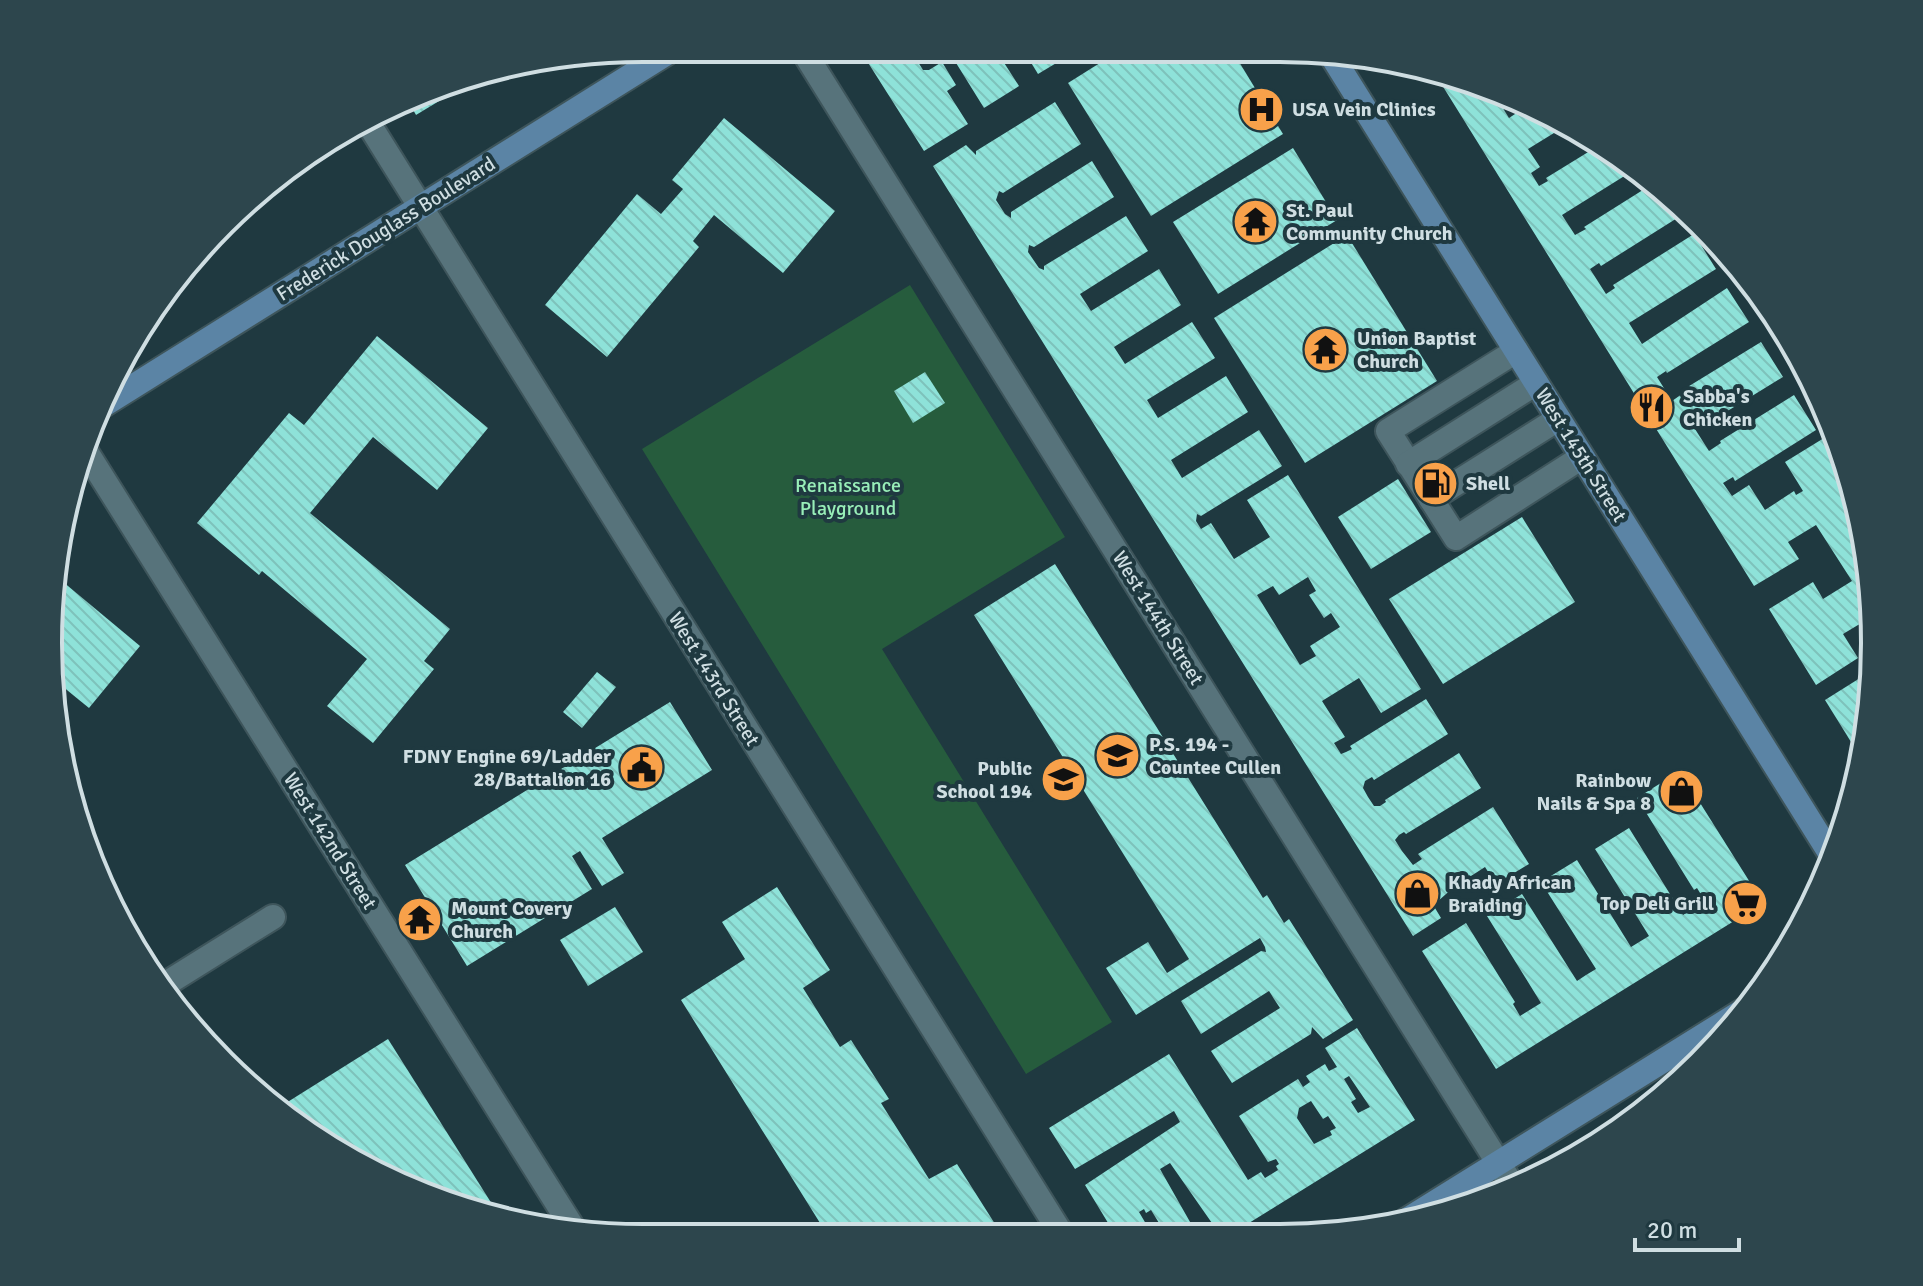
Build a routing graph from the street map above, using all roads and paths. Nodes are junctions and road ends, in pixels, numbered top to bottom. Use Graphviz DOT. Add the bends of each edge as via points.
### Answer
graph roads {
  1 [pos="653,62"];
  2 [pos="810,62"];
  3 [pos="1338,65"];
  4 [pos="372,129"];
  5 [pos="419,208"];
  6 [pos="1516,351"];
  7 [pos="1536,383"];
  8 [pos="117,396"];
  9 [pos="1558,419"];
  10 [pos="1582,457"];
  11 [pos="92,461"];
  12 [pos="1408,464"];
  13 [pos="1431,499"];
  14 [pos="1825,845"];
  15 [pos="273,917"];
  16 [pos="171,981"];
  17 [pos="1715,1029"];
  18 [pos="1499,1163"];
  19 [pos="1508,1177"];
  20 [pos="1435,1202"];
  21 [pos="567,1219"];
  22 [pos="1055,1224"];
  1 -- 5 [label="main road, Frederick Douglass Boulevard"];
  2 -- 18 [label="street, West 144th Street"];
  3 -- 6 [label="main road, West 145th Street"];
  4 -- 5 [label="street, West 143rd Street"];
  5 -- 8 [label="main road, Frederick Douglass Boulevard"];
  5 -- 22 [label="street, West 143rd Street"];
  6 -- 7 [label="main road, West 145th Street"];
  6 -- 12 [label="street" via="1388,431"];
  7 -- 9 [label="main road, West 145th Street"];
  7 -- 12 [label="street"];
  9 -- 10 [label="main road, West 145th Street"];
  9 -- 13 [label="street"];
  10 -- 13 [label="street" via="1456,538"];
  10 -- 14 [label="main road, West 145th Street"];
  11 -- 21 [label="street, West 142nd Street"];
  12 -- 13 [label="street"];
  15 -- 16 [label="street"];
  17 -- 18 [label="main road"];
  18 -- 19 [label="street, West 144th Street"];
  18 -- 20 [label="main road"];
}
